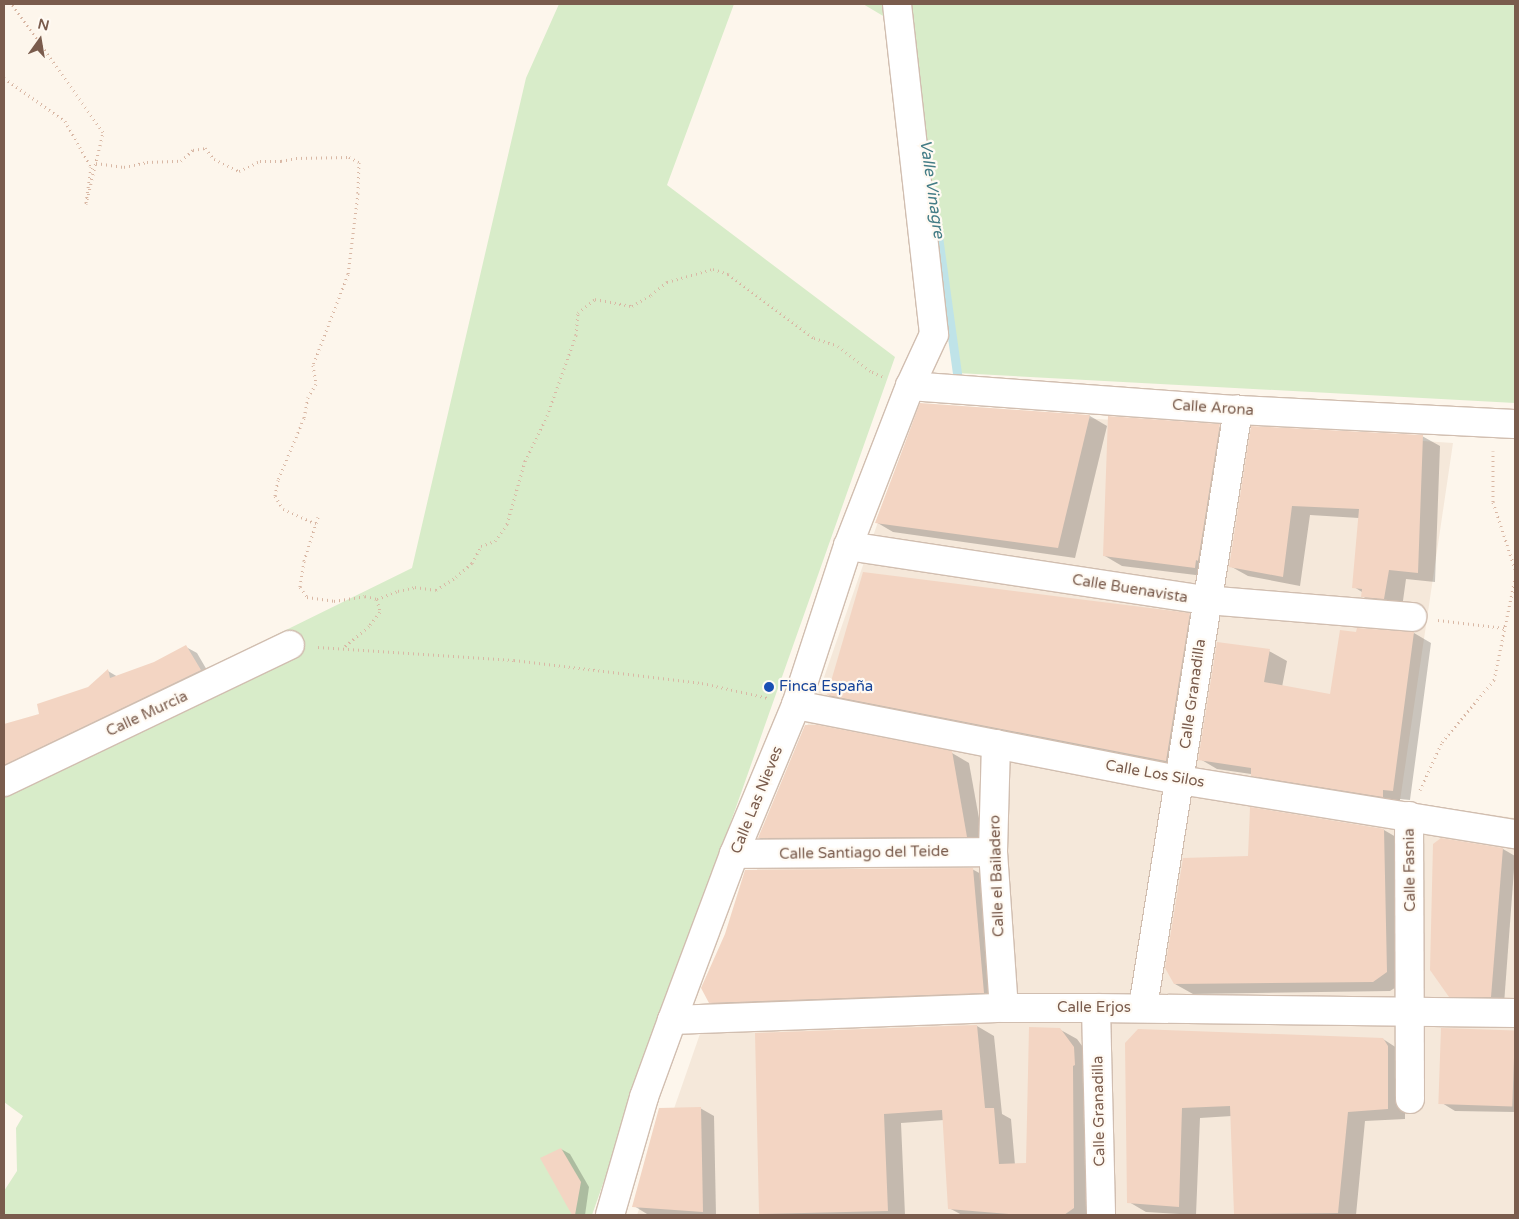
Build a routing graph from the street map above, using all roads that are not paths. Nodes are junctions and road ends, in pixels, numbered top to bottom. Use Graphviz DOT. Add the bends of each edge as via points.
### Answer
graph roads {
  1 [pos="897,4"];
  2 [pos="910,386"];
  3 [pos="1238,410"];
  4 [pos="1504,424"];
  5 [pos="848,546"];
  6 [pos="1206,600"];
  7 [pos="1412,617"];
  8 [pos="290,646"];
  9 [pos="796,705"];
  10 [pos="996,744"];
  11 [pos="1180,780"];
  12 [pos="4,782"];
  13 [pos="1409,816"];
  14 [pos="1515,834"];
  15 [pos="993,852"];
  16 [pos="734,854"];
  17 [pos="1143,1007"];
  18 [pos="1004,1008"];
  19 [pos="1096,1008"];
  20 [pos="1411,1013"];
  21 [pos="1515,1013"];
  22 [pos="672,1020"];
  23 [pos="1410,1099"];
  24 [pos="610,1215"];
  25 [pos="1101,1215"];
  1 -- 2 [label="street, Calle Las Nieves" via="934,334"];
  2 -- 3 [label="street, Calle Arona"];
  2 -- 5 [label="street, Calle Las Nieves"];
  3 -- 4 [label="street, Calle Arona"];
  3 -- 6 [label="street, Calle Granadilla"];
  5 -- 6 [label="street, Calle Buenavista"];
  5 -- 9 [label="street, Calle Las Nieves"];
  6 -- 7 [label="street, Calle Buenavista"];
  6 -- 11 [label="street, Calle Granadilla"];
  8 -- 12 [label="street, Calle Murcia"];
  9 -- 10 [label="street, Calle Los Silos"];
  9 -- 16 [label="street, Calle Las Nieves"];
  10 -- 11 [label="street, Calle Los Silos"];
  10 -- 15 [label="street, Calle el Bailadero"];
  11 -- 13 [label="street, Calle Los Silos"];
  11 -- 17 [label="street, Calle Granadilla"];
  13 -- 14 [label="street, Calle Los Silos"];
  13 -- 20 [label="street, Calle Fasnia"];
  15 -- 16 [label="street, Calle Santiago del Teide"];
  15 -- 18 [label="street, Calle el Bailadero"];
  16 -- 22 [label="street, Calle Las Nieves"];
  17 -- 19 [label="street, Calle Erjos"];
  17 -- 20 [label="street, Calle Erjos"];
  18 -- 19 [label="street, Calle Erjos"];
  18 -- 22 [label="street, Calle Erjos"];
  19 -- 25 [label="street, Calle Granadilla"];
  20 -- 21 [label="street, Calle Erjos"];
  20 -- 23 [label="street, Calle Fasnia"];
  22 -- 24 [label="street, Calle Las Nieves" via="644,1097"];
}
